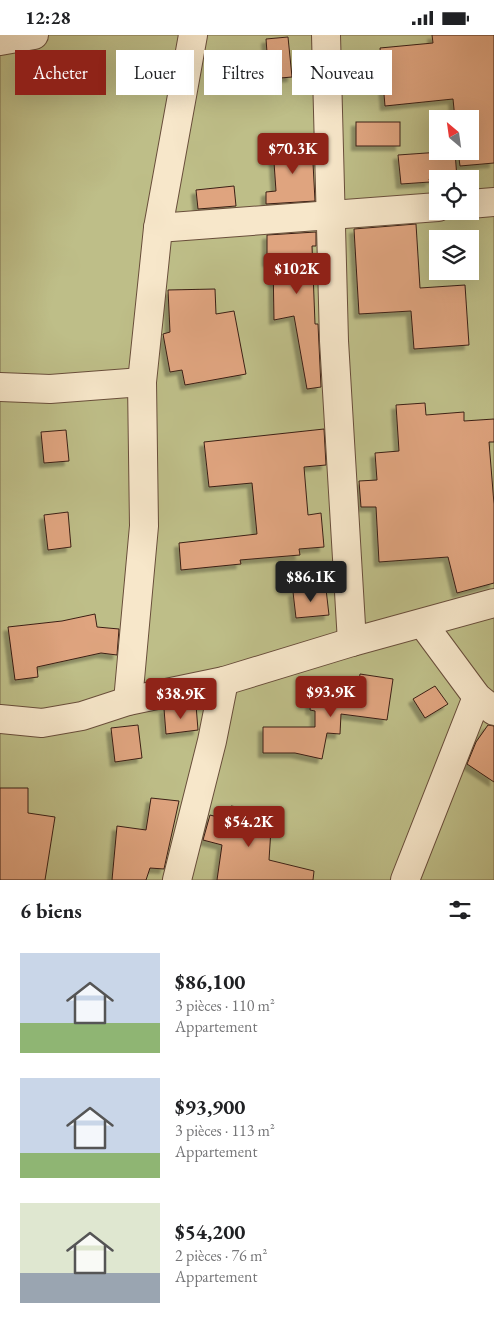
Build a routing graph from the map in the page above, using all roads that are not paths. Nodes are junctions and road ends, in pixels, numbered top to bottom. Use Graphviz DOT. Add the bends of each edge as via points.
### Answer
graph roads {
  1 [pos="34,35"];
  2 [pos="193,35"];
  3 [pos="326,35"];
  4 [pos="0,41"];
  5 [pos="494,202"];
  6 [pos="479,203"];
  7 [pos="429,208"];
  8 [pos="331,216"];
  9 [pos="158,228"];
  10 [pos="142,382"];
  11 [pos="0,387"];
  12 [pos="494,603"];
  13 [pos="423,624"];
  14 [pos="352,642"];
  15 [pos="224,681"];
  16 [pos="128,701"];
  17 [pos="486,704"];
  18 [pos="0,719"];
  19 [pos="177,880"];
  20 [pos="405,880"];
  1 -- 4 [label="street"];
  2 -- 9 [label="street"];
  3 -- 8 [label="street"];
  5 -- 6 [label="street"];
  7 -- 8 [label="street"];
  8 -- 9 [label="street"];
  8 -- 14 [label="street" via="334,341"];
  9 -- 10 [label="street"];
  10 -- 11 [label="street" via="50,389"];
  10 -- 16 [label="street" via="144,525"];
  12 -- 13 [label="street"];
  13 -- 14 [label="street"];
  13 -- 17 [label="street"];
  14 -- 15 [label="street"];
  15 -- 16 [label="street"];
  15 -- 19 [label="street"];
  16 -- 18 [label="street" via="82,716 42,723"];
  17 -- 20 [label="street"];
}
